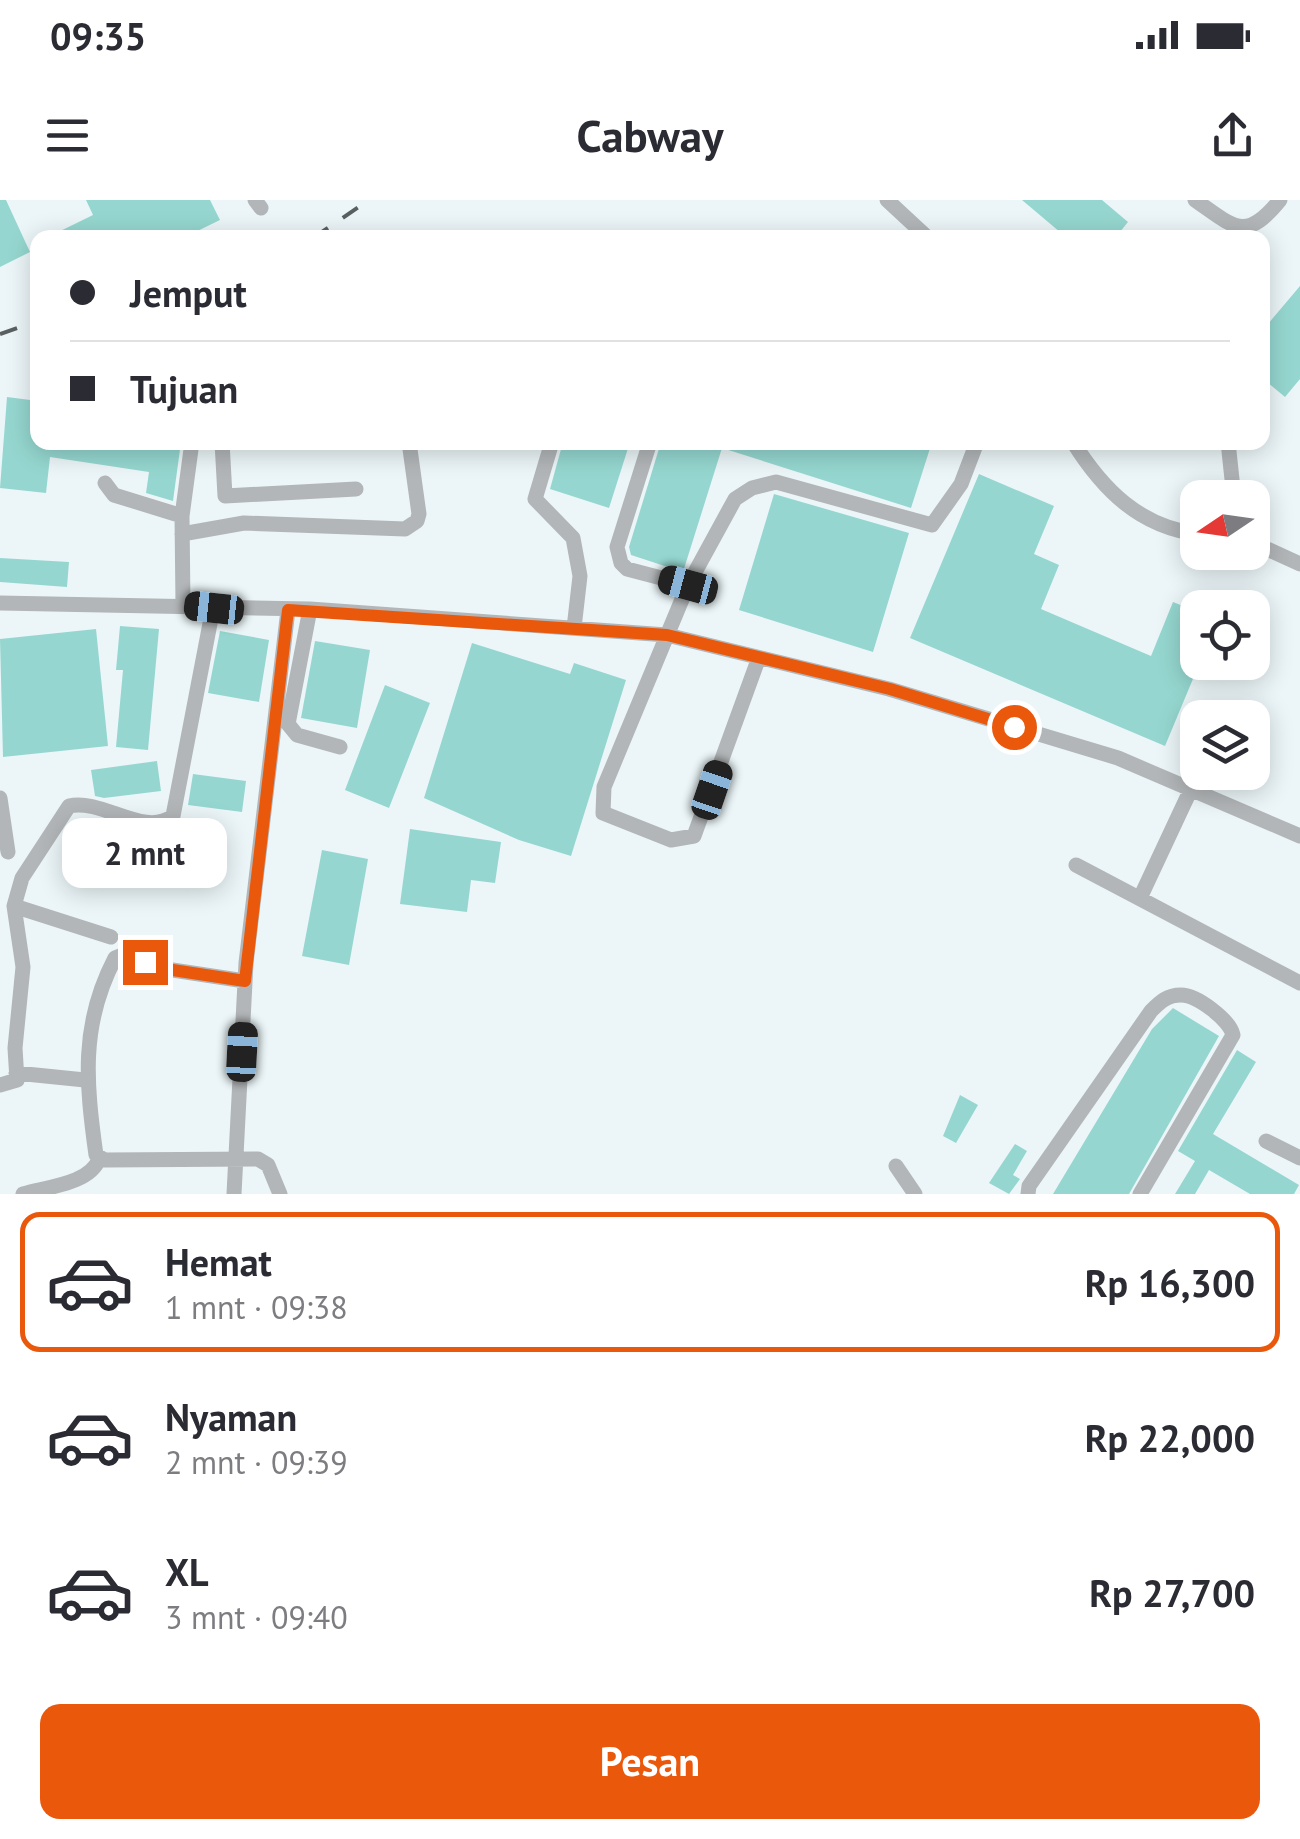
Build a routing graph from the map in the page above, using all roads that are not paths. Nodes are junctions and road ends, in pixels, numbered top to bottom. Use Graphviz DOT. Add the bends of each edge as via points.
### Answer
graph roads {
  1 [pos="887,200"];
  2 [pos="1195,200"];
  3 [pos="1280,200"];
  4 [pos="919,230"];
  5 [pos="191,450"];
  6 [pos="222,450"];
  7 [pos="410,450"];
  8 [pos="550,450"];
  9 [pos="647,450"];
  10 [pos="975,450"];
  11 [pos="1079,450"];
  12 [pos="1229,450"];
  13 [pos="1232,480"];
  14 [pos="104,483"];
  15 [pos="356,489"];
  16 [pos="182,516"];
  17 [pos="1180,529"];
  18 [pos="182,534"];
  19 [pos="1270,550"];
  20 [pos="1300,564"];
  21 [pos="688,585"];
  22 [pos="0,603"];
  23 [pos="183,605"];
  24 [pos="214,608"];
  25 [pos="310,609"];
  26 [pos="288,610"];
  27 [pos="574,628"];
  28 [pos="667,635"];
  29 [pos="758,660"];
  30 [pos="340,747"];
  31 [pos="1180,784"];
  32 [pos="1191,790"];
  33 [pos="1193,790"];
  34 [pos="0,798"];
  35 [pos="1300,836"];
  36 [pos="8,852"];
  37 [pos="1076,865"];
  38 [pos="1140,898"];
  39 [pos="14,906"];
  40 [pos="111,937"];
  41 [pos="245,981"];
  42 [pos="1300,983"];
  43 [pos="7,1049"];
  44 [pos="16,1073"];
  45 [pos="85,1080"];
  46 [pos="0,1085"];
  47 [pos="1266,1140"];
  48 [pos="237,1158"];
  49 [pos="1300,1158"];
  50 [pos="99,1160"];
  51 [pos="896,1166"];
  52 [pos="23,1194"];
  53 [pos="234,1194"];
  54 [pos="280,1194"];
  55 [pos="915,1194"];
  56 [pos="1028,1194"];
  57 [pos="1140,1194"];
  1 -- 4 [label="street"];
  2 -- 3 [label="street" via="1244,229"];
  5 -- 16 [label="street"];
  6 -- 15 [label="street" via="225,496"];
  7 -- 18 [label="street" via="419,514 405,529 244,523"];
  8 -- 27 [label="street" via="535,499 574,538 580,576"];
  9 -- 21 [label="street" via="617,547 621,564"];
  10 -- 21 [label="street" via="932,525 776,482 752,488 736,499"];
  11 -- 17 [label="street" via="1116,500"];
  12 -- 13 [label="street"];
  14 -- 16 [label="street" via="114,495"];
  16 -- 18 [label="street"];
  18 -- 23 [label="street"];
  19 -- 20 [label="street"];
  21 -- 28 [label="street"];
  22 -- 23 [label="street"];
  23 -- 24 [label="street"];
  24 -- 26 [label="street"];
  24 -- 39 [label="street" via="173,816 146,822 82,803 69,806 22,878"];
  25 -- 26 [label="street"];
  25 -- 27 [label="street"];
  25 -- 30 [label="street" via="288,724 297,735"];
  26 -- 41 [label="street"];
  27 -- 28 [label="street"];
  28 -- 29 [label="street"];
  28 -- 29 [label="street" via="601,807 670,840 688,839 699,827"];
  29 -- 31 [label="street" via="890,689 1118,758"];
  32 -- 38 [label="street"];
  33 -- 35 [label="street"];
  34 -- 36 [label="street"];
  37 -- 38 [label="street"];
  38 -- 42 [label="street"];
  39 -- 40 [label="street"];
  39 -- 43 [label="street" via="23,967"];
  41 -- 45 [label="street" via="118,955 98,998"];
  41 -- 48 [label="street"];
  43 -- 44 [label="street"];
  44 -- 45 [label="street"];
  44 -- 46 [label="street" via="14,1083"];
  45 -- 50 [label="street"];
  47 -- 49 [label="street"];
  48 -- 50 [label="street"];
  48 -- 53 [label="street"];
  48 -- 54 [label="street" via="268,1165"];
  50 -- 52 [label="street" via="82,1178"];
  51 -- 55 [label="street"];
  56 -- 57 [label="street" via="1151,1010 1166,998 1188,996 1229,1024 1233,1035"];
}
